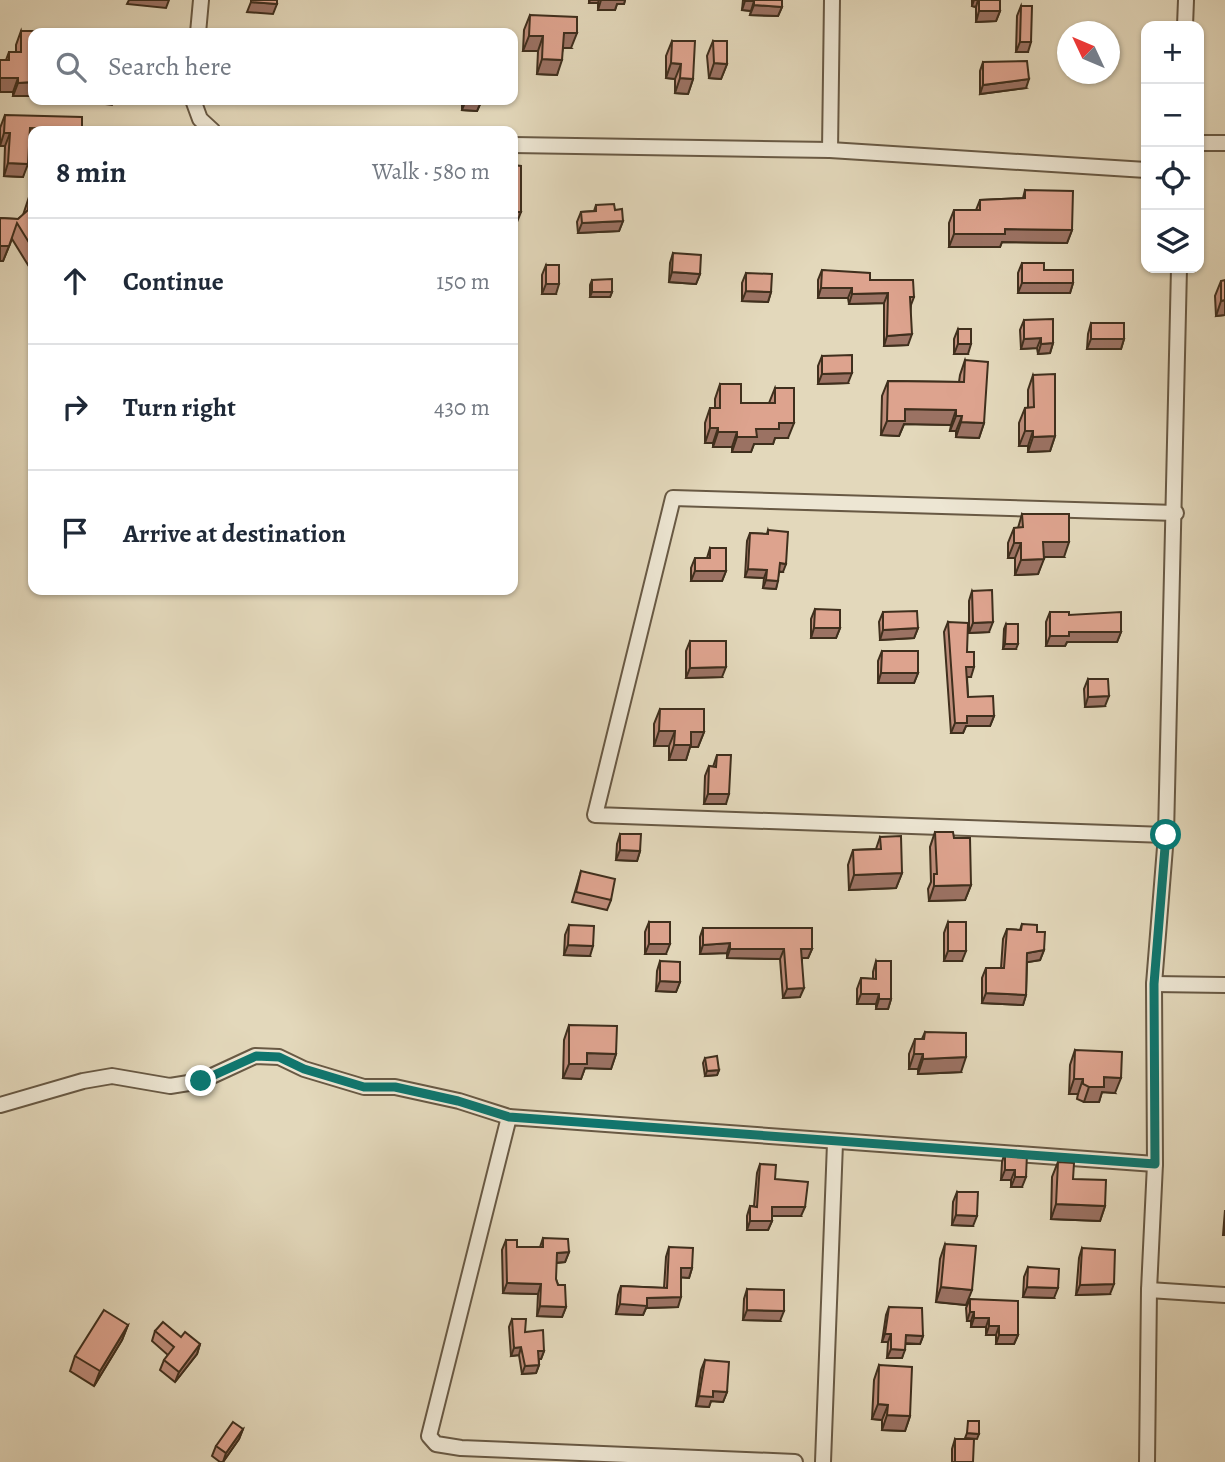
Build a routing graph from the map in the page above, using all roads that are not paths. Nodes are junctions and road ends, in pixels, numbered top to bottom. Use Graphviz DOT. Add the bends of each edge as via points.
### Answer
graph roads {
  1 [pos="201,0"];
  2 [pos="832,0"];
  3 [pos="1186,0"];
  4 [pos="1185,21"];
  5 [pos="198,28"];
  6 [pos="195,105"];
  7 [pos="208,126"];
  8 [pos="1204,143"];
  9 [pos="1225,143"];
  10 [pos="518,145"];
  11 [pos="830,150"];
  12 [pos="1141,170"];
  13 [pos="1179,273"];
  14 [pos="1175,513"];
  15 [pos="1166,835"];
  16 [pos="1154,984"];
  17 [pos="1225,985"];
  18 [pos="0,1105"];
  19 [pos="509,1117"];
  20 [pos="835,1143"];
  21 [pos="1155,1164"];
  22 [pos="1149,1290"];
  23 [pos="1225,1296"];
  24 [pos="534,1456"];
  25 [pos="795,1462"];
  26 [pos="823,1462"];
  27 [pos="1147,1462"];
  1 -- 5 [label="street"];
  2 -- 11 [label="street"];
  3 -- 4 [label="street"];
  6 -- 7 [label="street"];
  8 -- 9 [label="street"];
  10 -- 11 [label="street"];
  11 -- 12 [label="street"];
  13 -- 14 [label="street"];
  14 -- 15 [label="street"];
  14 -- 15 [label="street" via="673,498 596,815"];
  15 -- 16 [label="street"];
  16 -- 17 [label="street"];
  16 -- 21 [label="street"];
  18 -- 19 [label="street" via="112,1076 170,1086 201,1081 256,1056 279,1057 364,1087 395,1087"];
  19 -- 20 [label="street"];
  19 -- 24 [label="street" via="429,1436 436,1444"];
  20 -- 21 [label="street"];
  20 -- 26 [label="street"];
  21 -- 22 [label="street"];
  22 -- 23 [label="street"];
  22 -- 27 [label="street"];
  24 -- 25 [label="street"];
}
